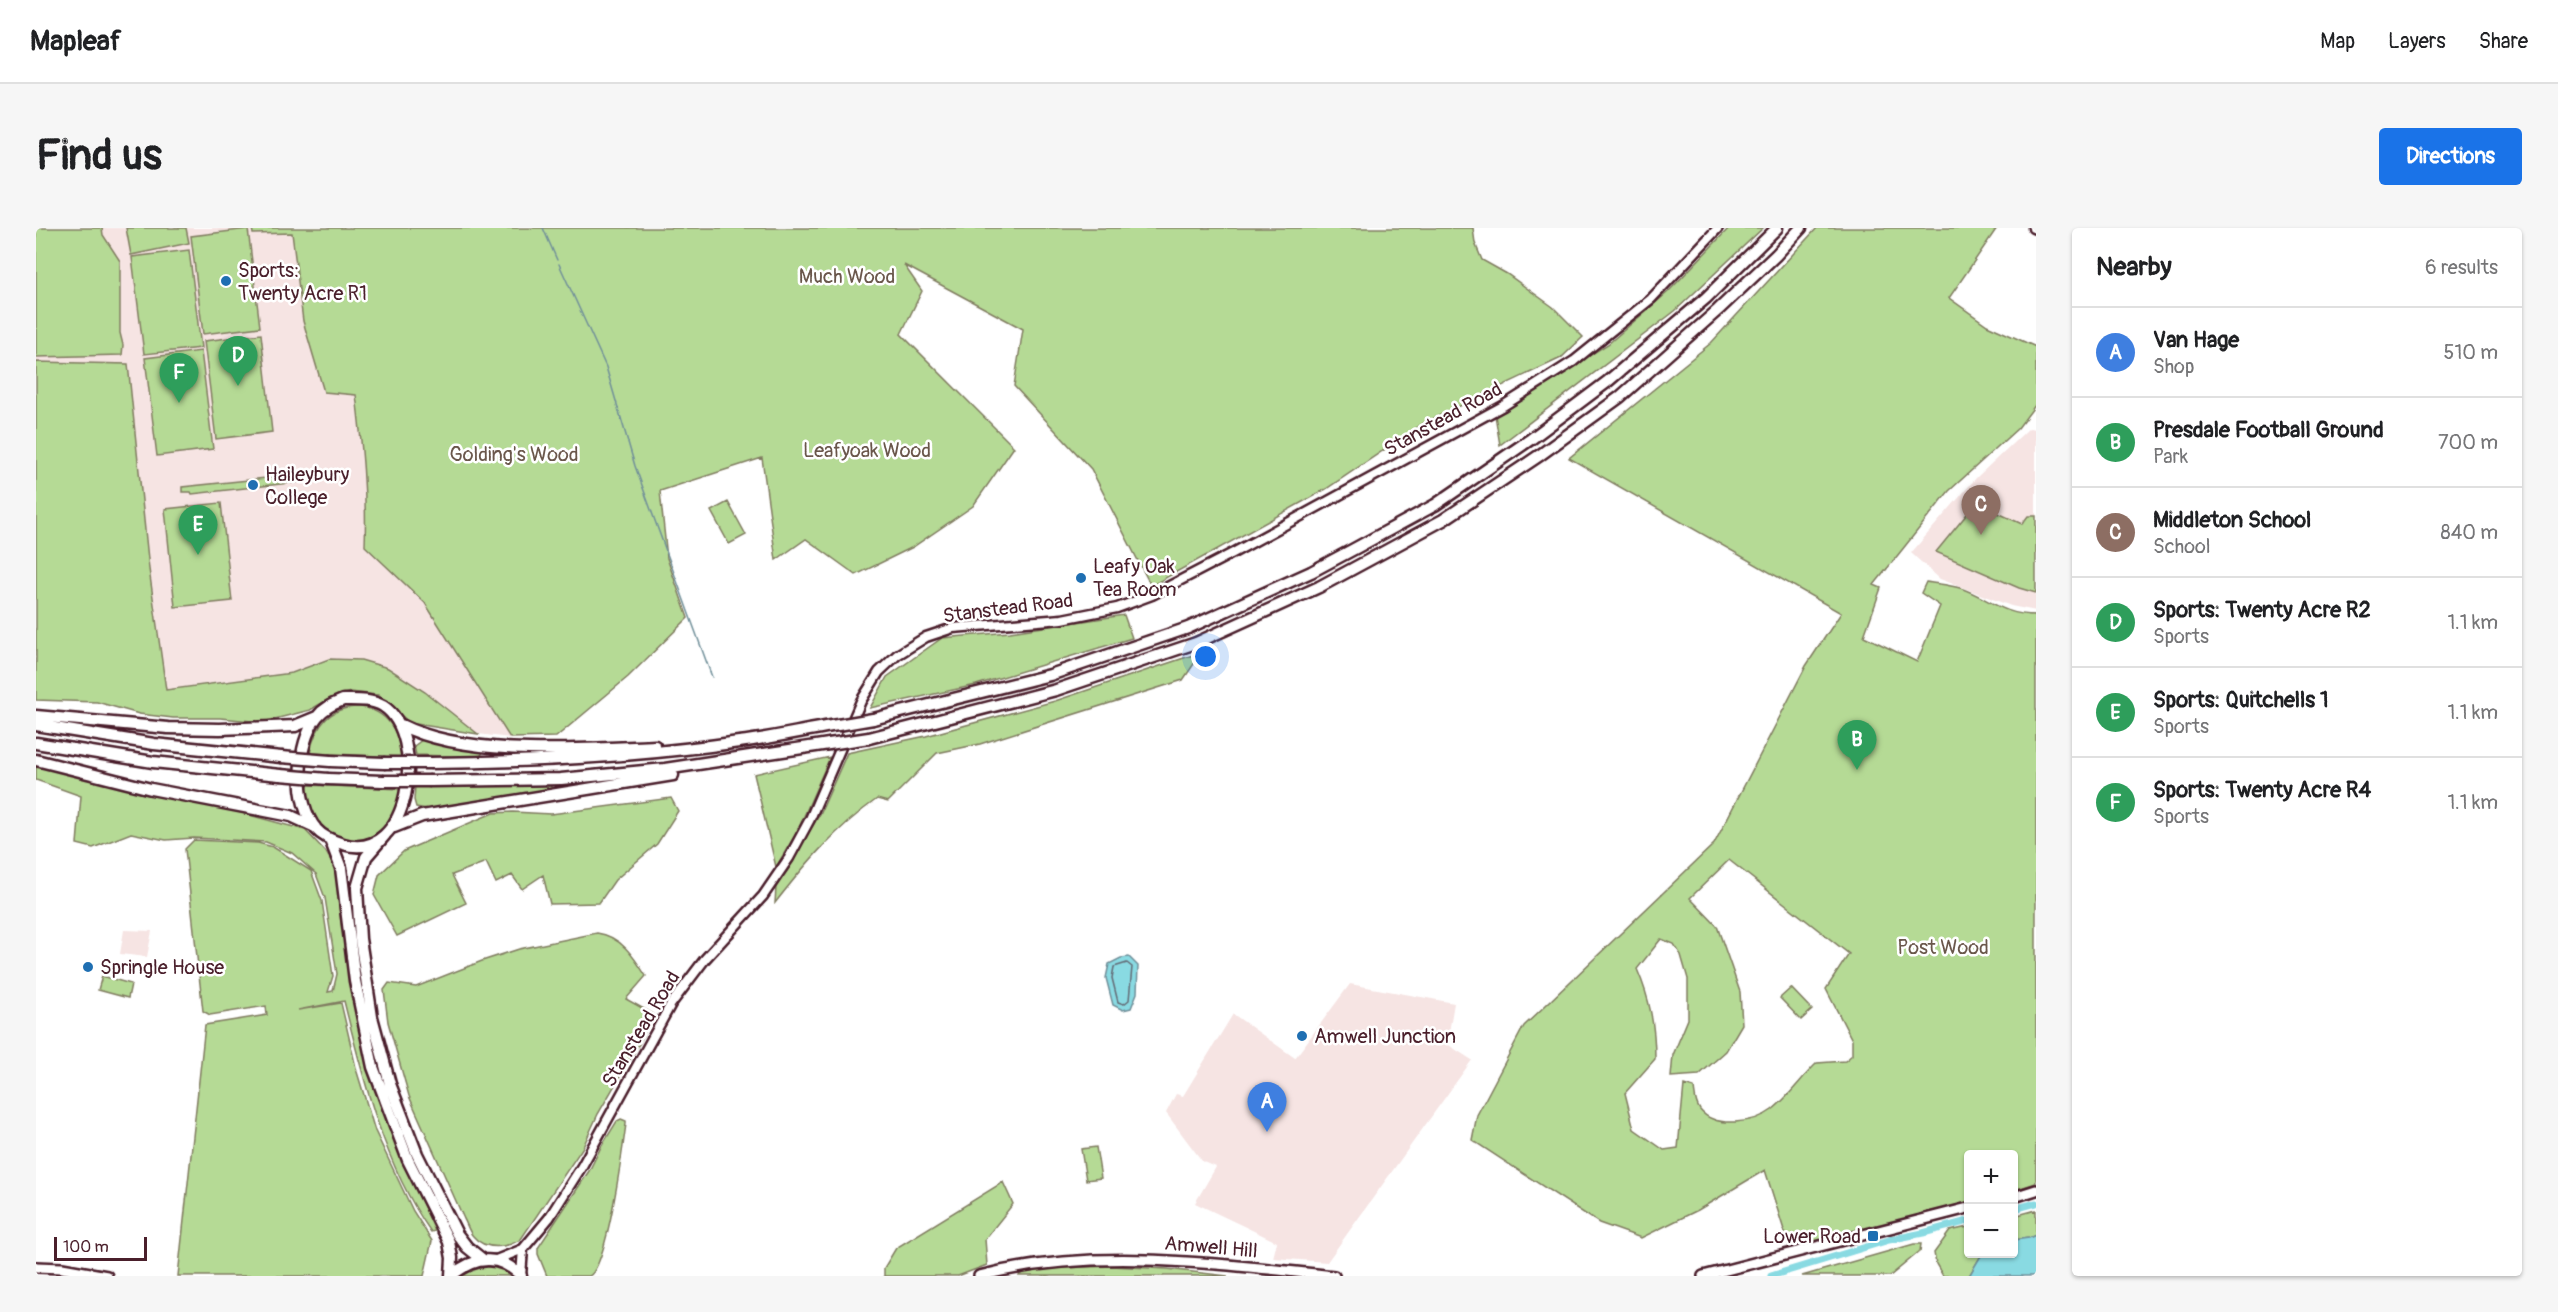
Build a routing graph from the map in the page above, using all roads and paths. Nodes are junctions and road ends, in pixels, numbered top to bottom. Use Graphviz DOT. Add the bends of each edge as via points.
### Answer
graph roads {
  1 [pos="1718,228"];
  2 [pos="1778,228"];
  3 [pos="1801,228"];
  4 [pos="36,716"];
  5 [pos="317,717"];
  6 [pos="36,725"];
  7 [pos="401,725"];
  8 [pos="741,742"];
  9 [pos="36,743"];
  10 [pos="36,760"];
  11 [pos="741,760"];
  12 [pos="315,827"];
  13 [pos="394,827"];
  14 [pos="385,835"];
  15 [pos="330,839"];
  16 [pos="2036,1190"];
  17 [pos="2018,1195"];
  18 [pos="1964,1209"];
  19 [pos="523,1249"];
  20 [pos="482,1259"];
  21 [pos="496,1260"];
  22 [pos="36,1267"];
  23 [pos="107,1276"];
  24 [pos="451,1276"];
  25 [pos="521,1276"];
  26 [pos="979,1276"];
  27 [pos="1334,1276"];
  28 [pos="1702,1276"];
  1 -- 19 [label="main road, Stanstead Road" via="1651,299 1558,372 1493,412 1233,553 1152,595 1117,608 1062,619 953,628 926,637 897,655 879,672 861,701 789,858 763,896 670,1004 582,1166 549,1218"];
  2 -- 8 [label="highway, bridge" via="1706,298 1607,382 1531,439 1425,511 1311,572 1188,628 1050,675 873,719"];
  3 -- 11 [label="highway, bridge" via="1719,310 1620,397 1443,519 1329,582 1196,644 1056,690 869,738"];
  4 -- 5 [label="highway" via="220,729 295,726"];
  5 -- 7 [label="highway" via="328,706 343,700 371,701 383,706"];
  5 -- 12 [label="highway" via="303,749 300,787 303,804"];
  6 -- 8 [label="highway, bridge" via="154,744 281,758 384,763 549,760"];
  7 -- 8 [label="highway" via="440,740 571,750"];
  7 -- 13 [label="highway" via="407,752 407,789"];
  9 -- 11 [label="highway, bridge" via="153,762 383,781 561,779"];
  10 -- 12 [label="highway" via="151,789 291,816"];
  11 -- 13 [label="highway" via="422,816"];
  12 -- 15 [label="highway"];
  13 -- 14 [label="highway"];
  14 -- 15 [label="highway" via="360,846"];
  14 -- 20 [label="highway" via="366,857 357,888 372,1017 390,1084 417,1154 457,1234"];
  15 -- 24 [label="highway" via="341,868 355,981 373,1067 408,1160 449,1242"];
  16 -- 17 [label="main road"];
  18 -- 28 [label="main road"];
  19 -- 21 [label="main road, Stanstead Road"];
  19 -- 25 [label="main road"];
  20 -- 21 [label="highway"];
  20 -- 24 [label="highway" via="461,1267"];
  21 -- 25 [label="highway"];
  22 -- 23 [label="main road"];
  26 -- 27 [label="main road, Amwell Hill" via="1038,1264 1085,1260 1149,1260"];
}
